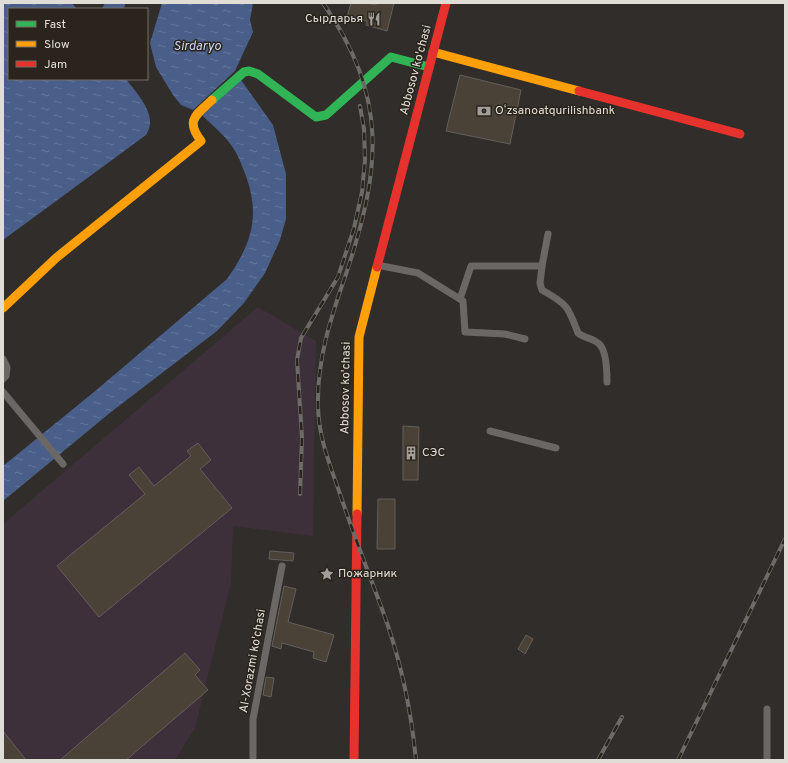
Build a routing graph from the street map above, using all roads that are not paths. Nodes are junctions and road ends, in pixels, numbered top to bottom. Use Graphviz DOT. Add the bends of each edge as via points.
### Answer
graph roads {
  1 [pos="446,3"];
  2 [pos="433,52"];
  3 [pos="429,67"];
  4 [pos="740,134"];
  5 [pos="548,234"];
  6 [pos="377,265"];
  7 [pos="542,266"];
  8 [pos="460,299"];
  9 [pos="3,308"];
  10 [pos="525,339"];
  11 [pos="3,359"];
  12 [pos="3,379"];
  13 [pos="607,382"];
  14 [pos="3,392"];
  15 [pos="490,431"];
  16 [pos="556,448"];
  17 [pos="63,464"];
  18 [pos="282,566"];
  19 [pos="767,709"];
  20 [pos="253,760"];
  21 [pos="354,760"];
  22 [pos="767,760"];
  1 -- 2 [label="street, Abbosov ko'chasi"];
  2 -- 3 [label="street, Abbosov ko'chasi"];
  2 -- 4 [label="street"];
  3 -- 6 [label="street, Abbosov ko'chasi"];
  3 -- 9 [label="street" via="391,57 326,115 316,117 258,74 244,72 192,121 191,127 201,141 56,258"];
  5 -- 7 [label="street"];
  6 -- 8 [label="street" via="418,273"];
  6 -- 21 [label="street, Abbosov ko'chasi" via="359,337"];
  7 -- 8 [label="street" via="471,266"];
  7 -- 13 [label="street" via="542,290 564,302 578,333 602,346"];
  8 -- 10 [label="street" via="463,301 465,332 505,334"];
  11 -- 12 [label="street" via="7,367"];
  14 -- 17 [label="street"];
  15 -- 16 [label="street"];
  18 -- 20 [label="street, Al-Xorazmi ko'chasi" via="253,719"];
  19 -- 22 [label="street"];
}
